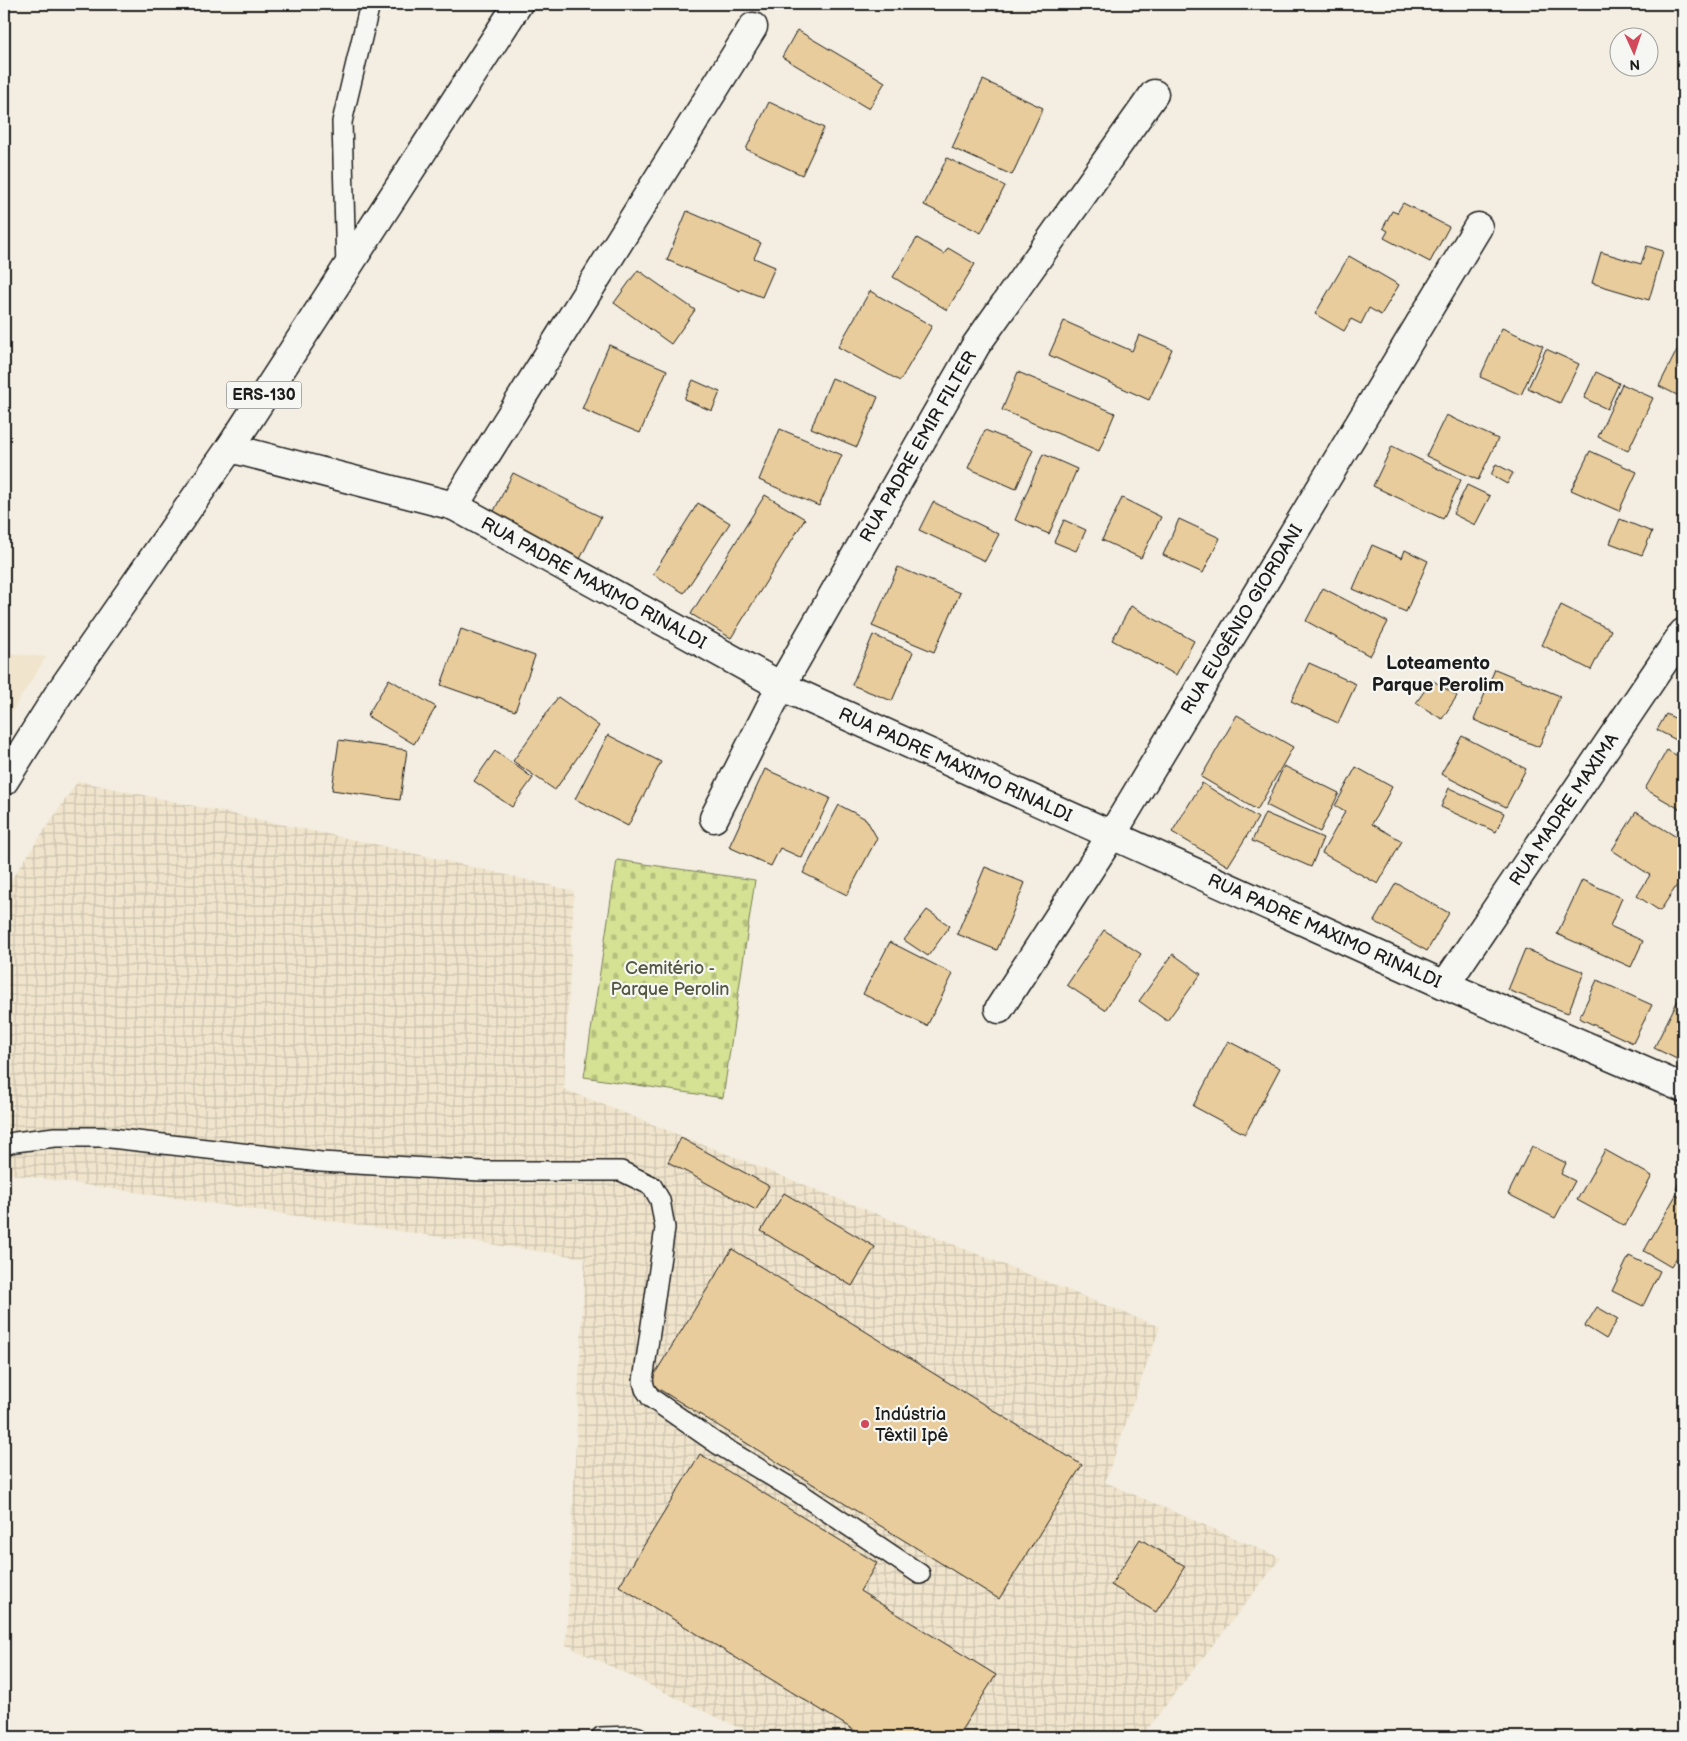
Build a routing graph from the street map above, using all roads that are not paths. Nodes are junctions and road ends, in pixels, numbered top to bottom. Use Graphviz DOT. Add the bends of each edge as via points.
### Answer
graph roads {
  1 [pos="370,4"];
  2 [pos="518,4"];
  3 [pos="753,27"];
  4 [pos="1154,94"];
  5 [pos="1478,227"];
  6 [pos="346,268"];
  7 [pos="230,448"];
  8 [pos="454,506"];
  9 [pos="1683,633"];
  10 [pos="781,686"];
  11 [pos="4,781"];
  12 [pos="714,818"];
  13 [pos="1111,836"];
  14 [pos="1445,985"];
  15 [pos="999,1009"];
  16 [pos="1683,1088"];
  17 [pos="4,1145"];
  18 [pos="920,1574"];
  19 [pos="601,1737"];
  20 [pos="638,1737"];
  1 -- 6 [label="lane" via="342,122"];
  2 -- 6 [label="street, ERS-130"];
  3 -- 8 [label="street"];
  4 -- 10 [label="street, RUA PADRE EMIR FILTER" via="976,345"];
  5 -- 13 [label="street, RUA EUGÊNIO GIORDANI"];
  6 -- 7 [label="street, ERS-130"];
  7 -- 8 [label="street, RUA PADRE MAXIMO RINALDI"];
  7 -- 11 [label="street, ERS-130" via="58,695"];
  8 -- 10 [label="street, RUA PADRE MAXIMO RINALDI"];
  9 -- 14 [label="street, RUA MADRE MAXIMA"];
  10 -- 12 [label="street, RUA PADRE EMIR FILTER"];
  10 -- 13 [label="street, RUA PADRE MAXIMO RINALDI"];
  13 -- 14 [label="street, RUA PADRE MAXIMO RINALDI"];
  13 -- 15 [label="street, RUA EUGÊNIO GIORDANI"];
  14 -- 16 [label="street, RUA PADRE MAXIMO RINALDI"];
  17 -- 18 [label="lane" via="55,1137 102,1137 331,1162 481,1171 621,1171 652,1186 660,1200 665,1228 643,1381 651,1398 716,1444 801,1494"];
  19 -- 20 [label="lane"];
}
